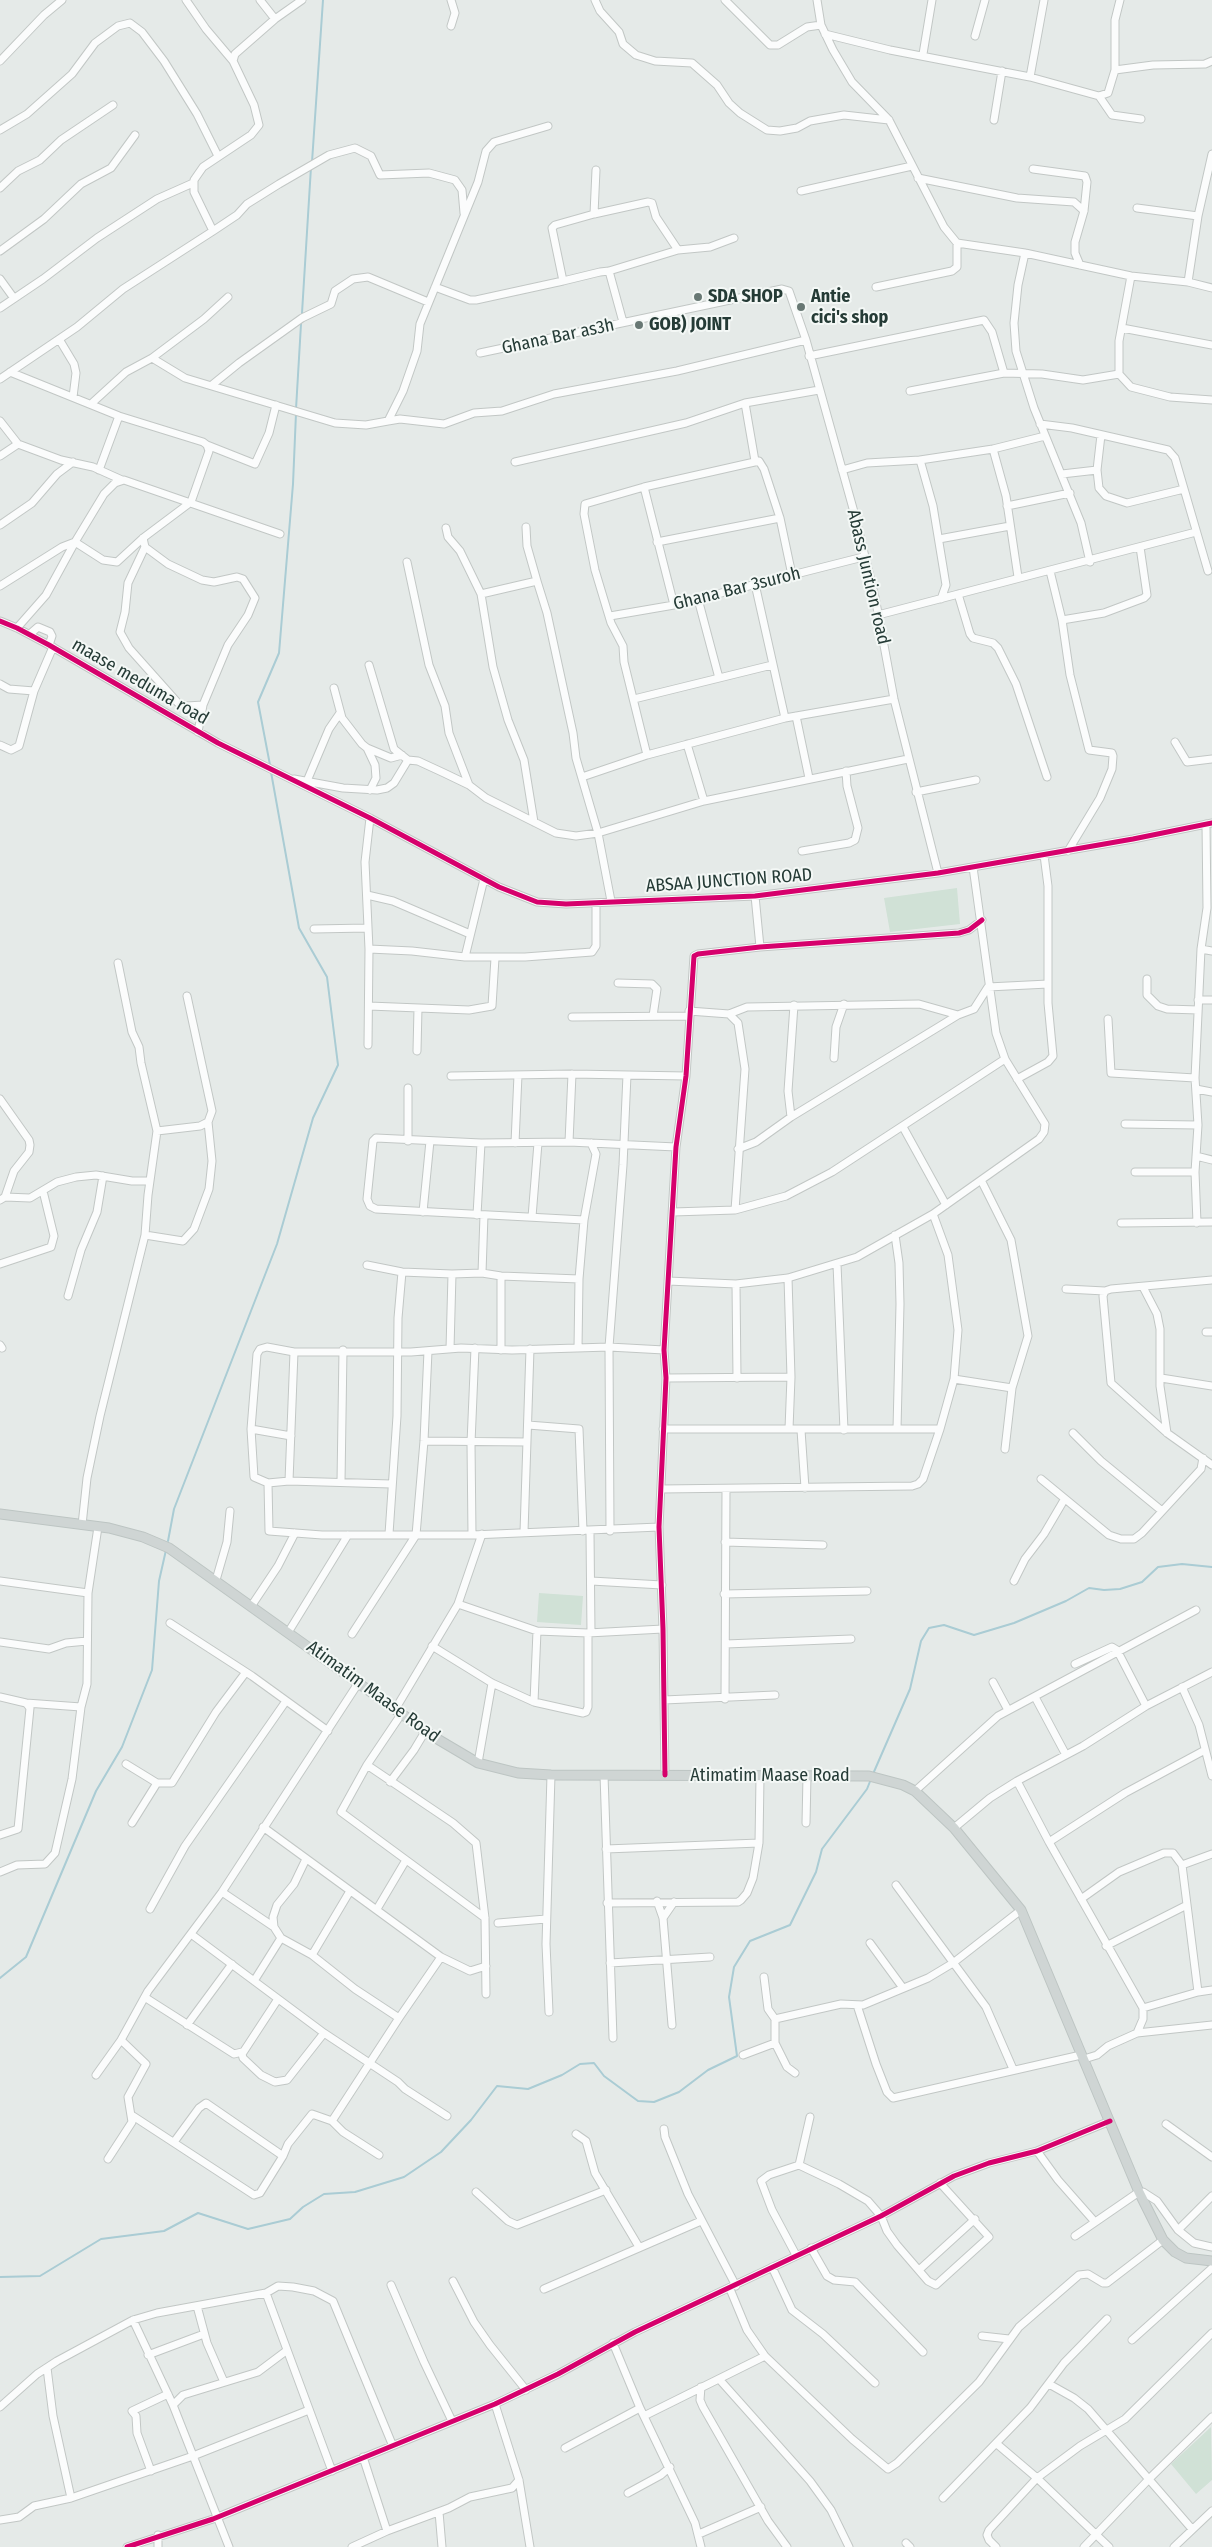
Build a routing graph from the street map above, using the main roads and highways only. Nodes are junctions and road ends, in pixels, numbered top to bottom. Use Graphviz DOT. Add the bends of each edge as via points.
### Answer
graph roads {
  1 [pos="0,1514"];
  2 [pos="1212,2261"];
  1 -- 2 [label="main road, Atimatim Maase Road" via="126,1532 169,1548 426,1730 478,1763 518,1773 604,1776 869,1776 915,1792 954,1828 1021,1910 1139,2192 1163,2240 1186,2258"];
}
